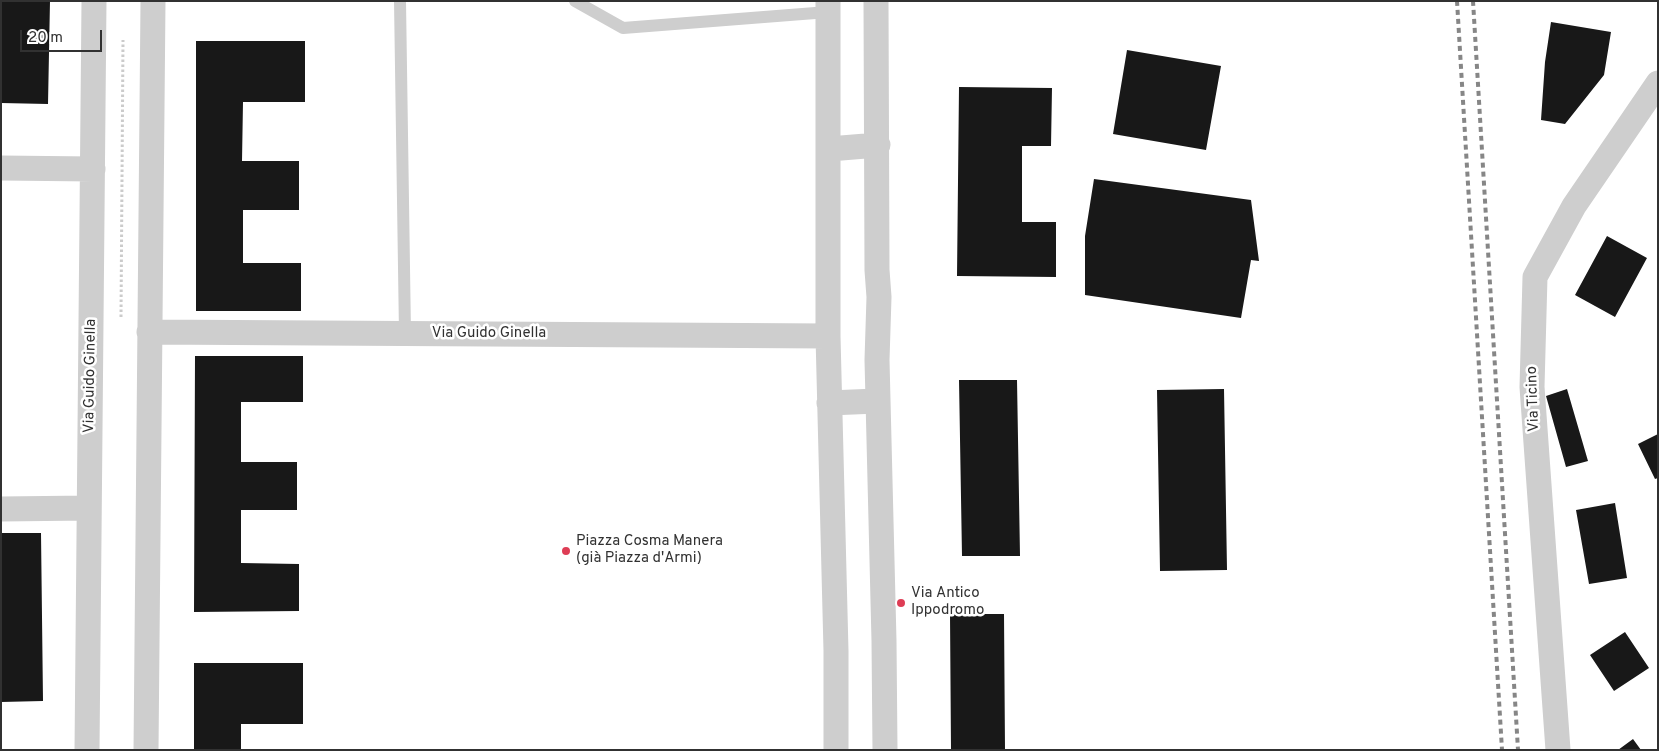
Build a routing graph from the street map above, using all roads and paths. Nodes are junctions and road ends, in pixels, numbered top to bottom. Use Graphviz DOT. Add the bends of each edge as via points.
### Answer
graph roads {
  1 [pos="94,1"];
  2 [pos="153,1"];
  3 [pos="400,1"];
  4 [pos="576,1"];
  5 [pos="876,1"];
  6 [pos="828,7"];
  7 [pos="1658,83"];
  8 [pos="1649,115"];
  9 [pos="878,145"];
  10 [pos="829,149"];
  11 [pos="1,168"];
  12 [pos="93,169"];
  13 [pos="149,332"];
  14 [pos="405,334"];
  15 [pos="828,336"];
  16 [pos="877,401"];
  17 [pos="829,403"];
  18 [pos="89,508"];
  19 [pos="1,509"];
  20 [pos="87,750"];
  21 [pos="146,750"];
  22 [pos="836,750"];
  23 [pos="885,750"];
  24 [pos="1558,750"];
  1 -- 12 [label="street, Via Guido Ginella"];
  2 -- 13 [label="street"];
  3 -- 14 [label="lane"];
  4 -- 6 [label="lane" via="623,28"];
  5 -- 9 [label="street"];
  6 -- 10 [label="street"];
  7 -- 8 [label="street, Via Ticino"];
  8 -- 24 [label="street, Via Ticino" via="1574,206 1535,277 1532,387"];
  9 -- 10 [label="street"];
  9 -- 16 [label="street"];
  10 -- 15 [label="street"];
  11 -- 12 [label="street"];
  12 -- 18 [label="street, Via Guido Ginella"];
  13 -- 14 [label="street, Via Guido Ginella"];
  13 -- 21 [label="street"];
  14 -- 15 [label="street, Via Guido Ginella"];
  15 -- 17 [label="street"];
  16 -- 17 [label="street"];
  16 -- 23 [label="street"];
  17 -- 22 [label="street"];
  18 -- 19 [label="street"];
  18 -- 20 [label="street, Via Guido Ginella"];
}
